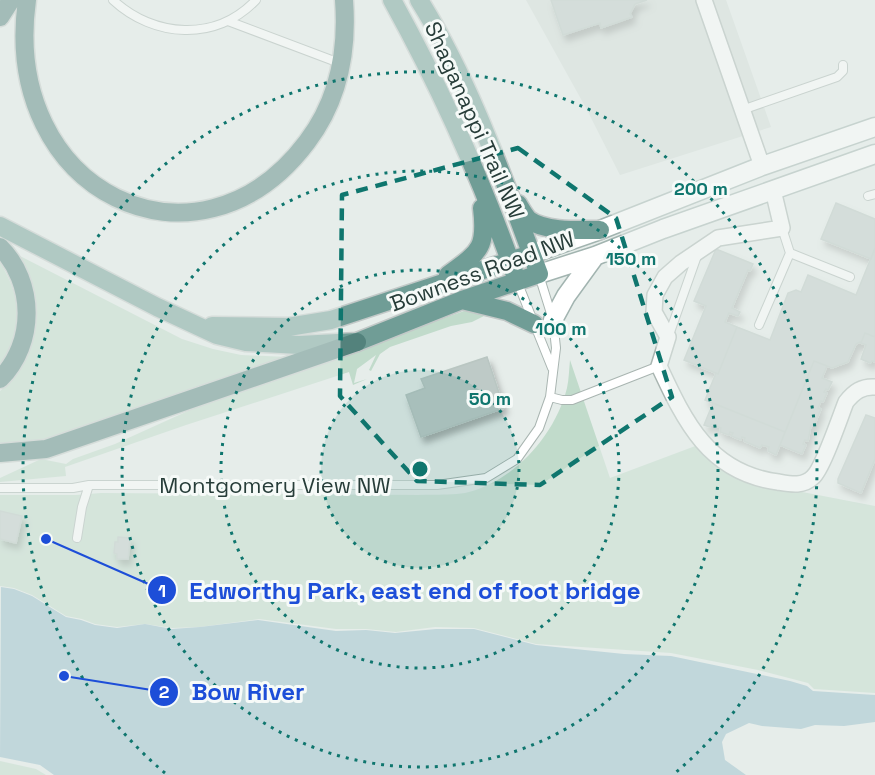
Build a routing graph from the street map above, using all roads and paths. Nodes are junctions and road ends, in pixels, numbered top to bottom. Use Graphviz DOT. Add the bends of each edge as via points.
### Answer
graph roads {
  1 [pos="11,0"];
  2 [pos="27,0"];
  3 [pos="114,0"];
  4 [pos="256,0"];
  5 [pos="344,0"];
  6 [pos="392,0"];
  7 [pos="419,0"];
  8 [pos="704,0"];
  9 [pos="0,16"];
  10 [pos="228,21"];
  11 [pos="8,55"];
  12 [pos="342,64"];
  13 [pos="843,65"];
  14 [pos="742,110"];
  15 [pos="875,128"];
  16 [pos="875,154"];
  17 [pos="762,166"];
  18 [pos="479,183"];
  19 [pos="773,190"];
  20 [pos="509,192"];
  21 [pos="82,194"];
  22 [pos="0,226"];
  23 [pos="782,228"];
  24 [pos="600,230"];
  25 [pos="0,247"];
  26 [pos="699,252"];
  27 [pos="790,253"];
  28 [pos="531,254"];
  29 [pos="595,256"];
  30 [pos="510,261"];
  31 [pos="539,274"];
  32 [pos="850,277"];
  33 [pos="517,281"];
  34 [pos="435,285"];
  35 [pos="462,300"];
  36 [pos="553,320"];
  37 [pos="534,324"];
  38 [pos="759,325"];
  39 [pos="201,326"];
  40 [pos="668,338"];
  41 [pos="357,342"];
  42 [pos="659,366"];
  43 [pos="553,369"];
  44 [pos="0,379"];
  45 [pos="875,387"];
  46 [pos="550,397"];
  47 [pos="0,453"];
  48 [pos="89,485"];
  49 [pos="0,488"];
  50 [pos="77,538"];
  1 -- 9 [label="highway"];
  2 -- 11 [label="highway"];
  3 -- 10 [label="lane" via="138,18 169,29 193,31"];
  4 -- 10 [label="lane"];
  5 -- 12 [label="highway"];
  6 -- 18 [label="main road, Shaganappi Trail NW" via="426,60"];
  7 -- 20 [label="main road, Shaganappi Trail NW" via="462,77"];
  8 -- 14 [label="street"];
  10 -- 12 [label="lane"];
  12 -- 21 [label="highway" via="327,110 300,152 271,178 232,200 187,211 159,212 129,210"];
  13 -- 14 [label="lane" via="837,77"];
  14 -- 17 [label="street"];
  15 -- 17 [label="main road, Bowness Road NW"];
  16 -- 19 [label="main road, Bowness Road NW"];
  17 -- 24 [label="main road, Bowness Road NW"];
  18 -- 30 [label="main road, Shaganappi Trail NW"];
  18 -- 34 [label="main road" via="485,231 481,246"];
  19 -- 23 [label="street"];
  19 -- 29 [label="main road, Bowness Road NW"];
  20 -- 24 [label="main road" via="529,219 541,225"];
  20 -- 28 [label="main road, Shaganappi Trail NW"];
  22 -- 39 [label="main road, Bowness Road NW"];
  23 -- 26 [label="street" via="718,238"];
  23 -- 27 [label="lane"];
  24 -- 28 [label="main road, Bowness Road NW"];
  25 -- 44 [label="highway" via="20,276 27,320 17,356"];
  26 -- 40 [label="lane"];
  26 -- 40 [label="street" via="664,277 655,295 654,312"];
  27 -- 32 [label="lane"];
  27 -- 38 [label="lane"];
  28 -- 30 [label="main road, Bowness Road NW"];
  28 -- 31 [label="main road, Shaganappi Trail NW"];
  29 -- 31 [label="main road, Bowness Road NW"];
  29 -- 36 [label="main road"];
  30 -- 33 [label="main road, Shaganappi Trail NW"];
  30 -- 34 [label="main road, Bowness Road NW"];
  31 -- 33 [label="main road, Bowness Road NW"];
  31 -- 36 [label="lane, Montgomery View NW"];
  33 -- 35 [label="main road, Bowness Road NW"];
  33 -- 37 [label="lane, Montgomery View NW"];
  34 -- 39 [label="main road, Bowness Road NW" via="331,320 288,327"];
  35 -- 37 [label="main road" via="507,311"];
  35 -- 41 [label="main road, Bowness Road NW"];
  36 -- 43 [label="lane, Montgomery View NW"];
  37 -- 43 [label="lane, Montgomery View NW"];
  39 -- 41 [label="main road, Bowness Road NW" via="246,342"];
  40 -- 42 [label="street"];
  41 -- 47 [label="highway" via="46,449"];
  42 -- 45 [label="street" via="693,432 717,456 757,477 792,484 809,481 818,470 851,395"];
  42 -- 46 [label="lane" via="572,400"];
  43 -- 46 [label="lane, Montgomery View NW"];
  46 -- 48 [label="lane, Montgomery View NW" via="539,428 517,459 486,478 437,485"];
  48 -- 49 [label="lane, Montgomery View NW"];
  48 -- 50 [label="lane"];
}
